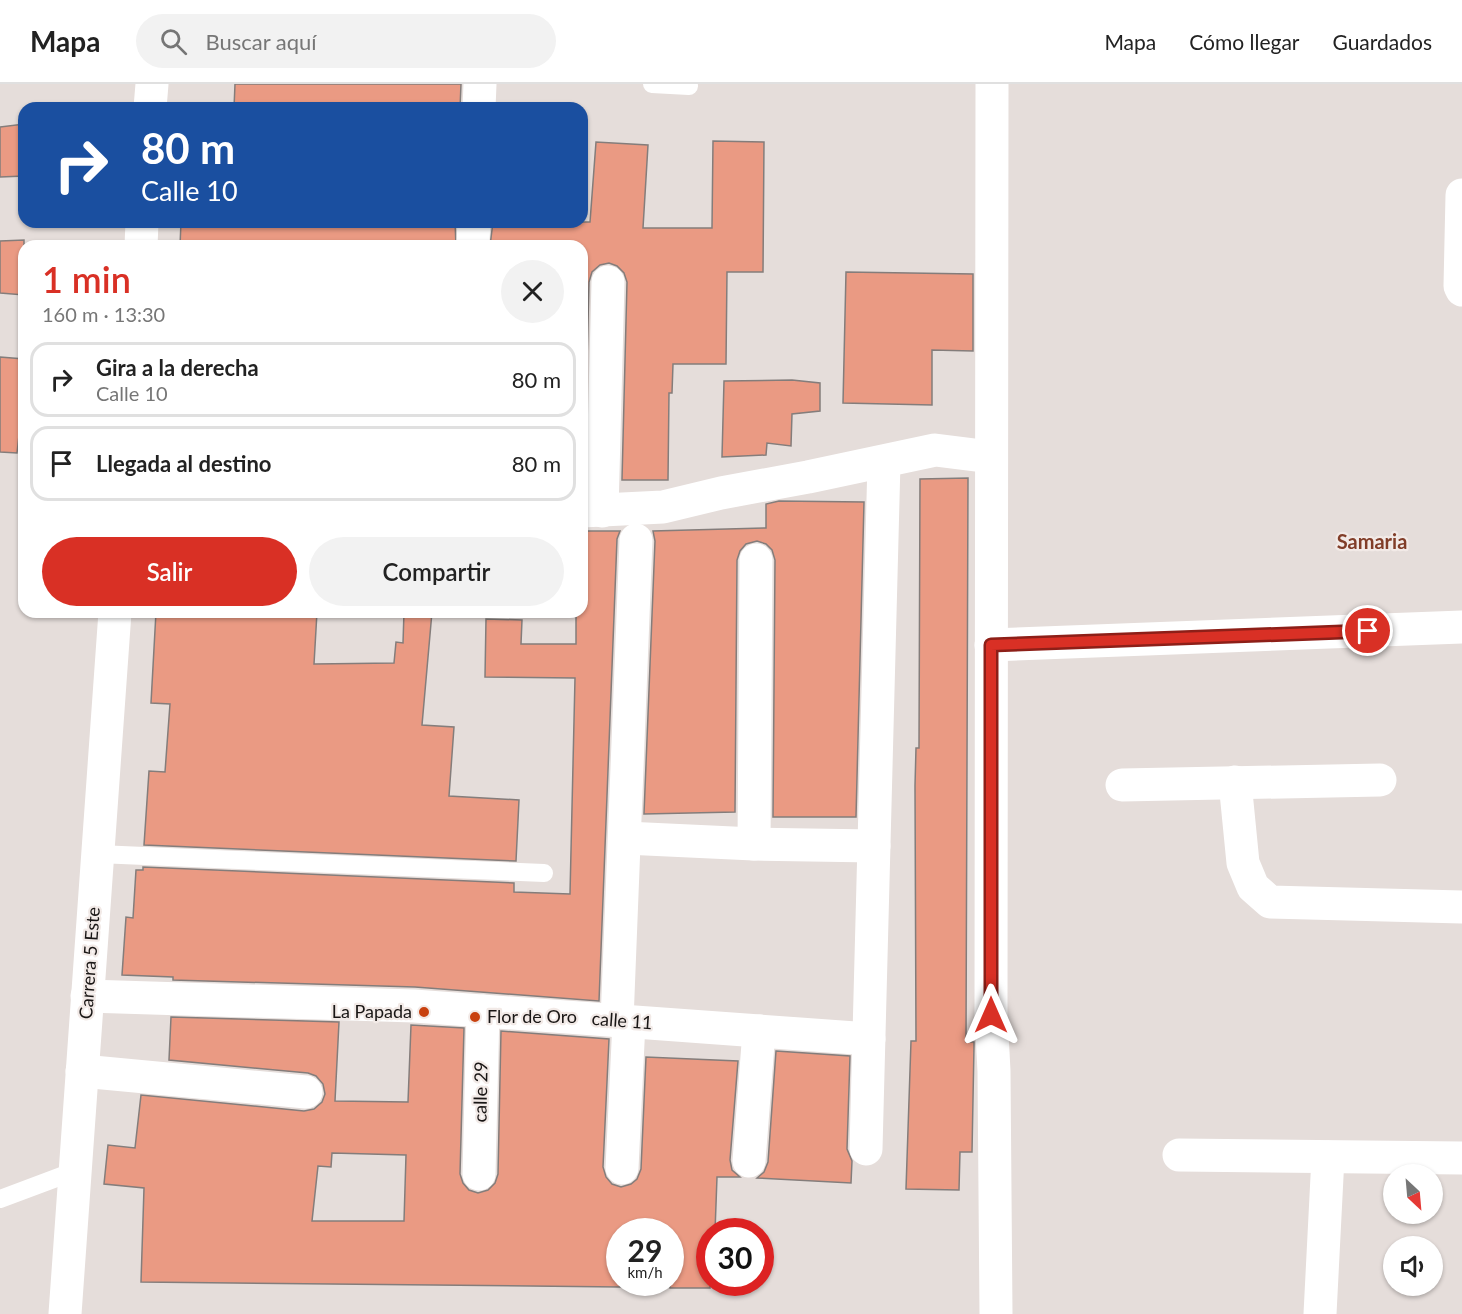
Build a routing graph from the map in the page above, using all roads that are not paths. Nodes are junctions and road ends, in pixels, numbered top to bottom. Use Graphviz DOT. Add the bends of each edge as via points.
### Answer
graph roads {
  1 [pos="152,84"];
  2 [pos="480,84"];
  3 [pos="652,84"];
  4 [pos="992,84"];
  5 [pos="689,86"];
  6 [pos="150,102"];
  7 [pos="479,102"];
  8 [pos="1462,195"];
  9 [pos="608,282"];
  10 [pos="1462,290"];
  11 [pos="992,457"];
  12 [pos="884,462"];
  13 [pos="592,511"];
  14 [pos="636,540"];
  15 [pos="756,560"];
  16 [pos="115,618"];
  17 [pos="1462,627"];
  18 [pos="991,645"];
  19 [pos="1380,780"];
  20 [pos="1235,782"];
  21 [pos="1122,784"];
  22 [pos="625,838"];
  23 [pos="754,844"];
  24 [pos="874,846"];
  25 [pos="98,854"];
  26 [pos="544,873"];
  27 [pos="1462,907"];
  28 [pos="87,996"];
  29 [pos="483,1011"];
  30 [pos="623,1021"];
  31 [pos="759,1031"];
  32 [pos="869,1039"];
  33 [pos="82,1071"];
  34 [pos="306,1092"];
  35 [pos="866,1149"];
  36 [pos="1179,1155"];
  37 [pos="1328,1157"];
  38 [pos="1462,1158"];
  39 [pos="749,1161"];
  40 [pos="622,1168"];
  41 [pos="75,1171"];
  42 [pos="479,1174"];
  43 [pos="0,1199"];
  44 [pos="65,1314"];
  45 [pos="996,1314"];
  46 [pos="1320,1314"];
  1 -- 6 [label="street"];
  2 -- 7 [label="street"];
  3 -- 5 [label="lane"];
  4 -- 11 [label="street"];
  8 -- 10 [label="street"];
  9 -- 13 [label="street"];
  11 -- 12 [label="street" via="935,450"];
  11 -- 18 [label="street"];
  12 -- 13 [label="street" via="663,507"];
  12 -- 24 [label="street"];
  14 -- 22 [label="street"];
  15 -- 23 [label="street"];
  16 -- 25 [label="street, Carrera 5 Este"];
  17 -- 18 [label="street"];
  18 -- 45 [label="street"];
  19 -- 20 [label="street"];
  20 -- 21 [label="street"];
  20 -- 27 [label="street" via="1243,863 1253,887 1270,902"];
  22 -- 23 [label="street"];
  22 -- 30 [label="street"];
  23 -- 24 [label="street"];
  24 -- 32 [label="street"];
  25 -- 26 [label="lane"];
  25 -- 28 [label="street, Carrera 5 Este"];
  28 -- 29 [label="street, calle 11"];
  28 -- 33 [label="street, Carrera 5 Este"];
  29 -- 30 [label="street, calle 11"];
  29 -- 42 [label="street, calle 29"];
  30 -- 31 [label="street, calle 11"];
  30 -- 40 [label="street"];
  31 -- 32 [label="street, calle 11"];
  31 -- 39 [label="street"];
  32 -- 35 [label="street"];
  33 -- 34 [label="street"];
  33 -- 41 [label="street, Carrera 5 Este"];
  36 -- 37 [label="street"];
  37 -- 38 [label="street"];
  37 -- 46 [label="street"];
  41 -- 43 [label="lane"];
  41 -- 44 [label="street, Carrera 5 Este"];
}
